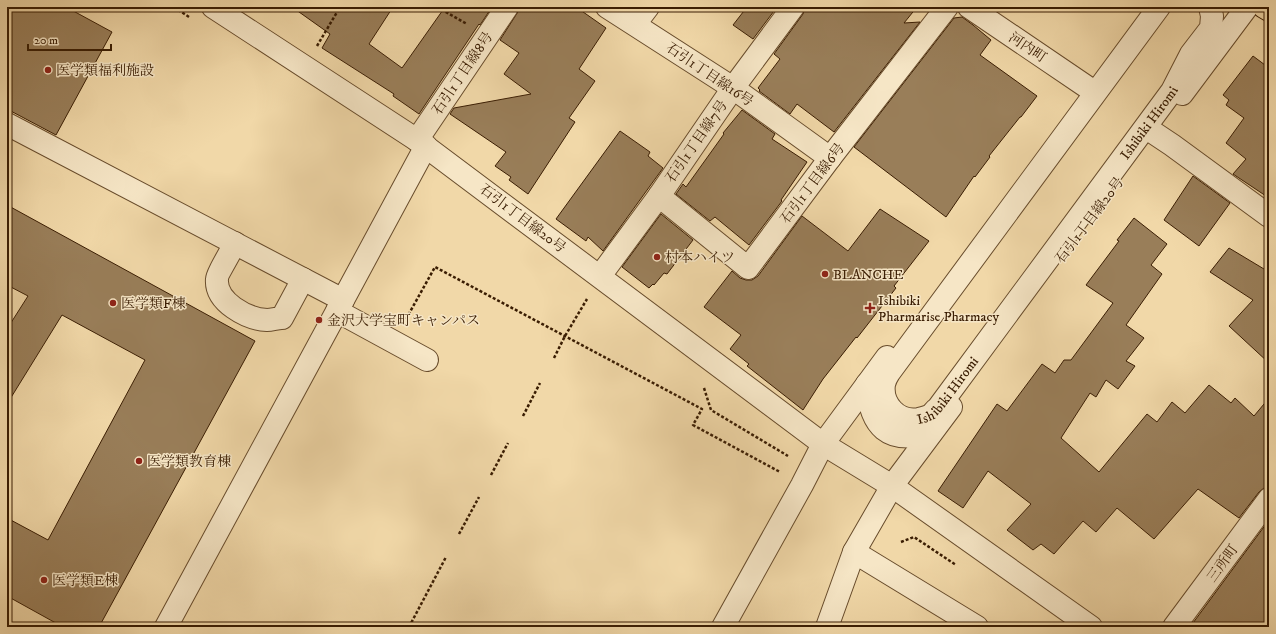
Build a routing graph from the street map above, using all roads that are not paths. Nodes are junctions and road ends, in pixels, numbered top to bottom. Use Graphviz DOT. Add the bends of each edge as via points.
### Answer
graph roads {
  1 [pos="213,7"];
  2 [pos="507,7"];
  3 [pos="608,7"];
  4 [pos="793,7"];
  5 [pos="947,7"];
  6 [pos="969,7"];
  7 [pos="1146,7"];
  8 [pos="1159,7"];
  9 [pos="1210,7"];
  10 [pos="1247,7"];
  11 [pos="1264,7"];
  12 [pos="1269,10"];
  13 [pos="641,16"];
  14 [pos="1087,87"];
  15 [pos="734,88"];
  16 [pos="7,124"];
  17 [pos="1154,133"];
  18 [pos="422,143"];
  19 [pos="830,158"];
  20 [pos="659,196"];
  21 [pos="1269,216"];
  22 [pos="235,243"];
  23 [pos="303,279"];
  24 [pos="595,284"];
  25 [pos="340,306"];
  26 [pos="427,360"];
  27 [pos="866,384"];
  28 [pos="931,434"];
  29 [pos="823,444"];
  30 [pos="892,486"];
  31 [pos="1269,499"];
  32 [pos="854,552"];
  33 [pos="166,627"];
  34 [pos="723,627"];
  35 [pos="827,627"];
  36 [pos="977,627"];
  37 [pos="1091,627"];
  38 [pos="1174,627"];
  1 -- 18 [label="street, 石引1丁目線20号"];
  2 -- 18 [label="street, 石引1丁目線8号"];
  3 -- 13 [label="street, 石引1丁目線16号"];
  4 -- 15 [label="street, 石引1丁目線7号"];
  5 -- 19 [label="street, 石引1丁目線6号"];
  6 -- 14 [label="street, 河内町"];
  7 -- 14 [label="street"];
  8 -- 9 [label="street, Ishibiki Hiromi" via="889,372 884,385 884,395 896,414 916,420 938,408 1172,91 1191,54 1211,28"];
  10 -- 17 [label="street, 石引1丁目線20号"];
  11 -- 12 [label="main road"];
  13 -- 15 [label="street, 石引1丁目線16号"];
  14 -- 27 [label="street"];
  15 -- 19 [label="street, 石引1丁目線16号"];
  15 -- 20 [label="street, 石引1丁目線7号"];
  16 -- 22 [label="street"];
  17 -- 21 [label="street"];
  17 -- 28 [label="street, 石引1丁目線20号"];
  18 -- 24 [label="street, 石引1丁目線20号"];
  18 -- 25 [label="street, 石引1丁目線8号"];
  19 -- 20 [label="street, 石引1丁目線6号" via="748,268"];
  20 -- 24 [label="street, 石引1丁目線7号"];
  22 -- 23 [label="street"];
  22 -- 23 [label="street" via="217,278 220,293 230,306 252,318 282,318"];
  23 -- 25 [label="street"];
  24 -- 29 [label="street, 石引1丁目線20号"];
  25 -- 26 [label="street"];
  25 -- 33 [label="street, 石引1丁目線8号"];
  27 -- 28 [label="street" via="873,416 885,430 898,436 912,438"];
  27 -- 29 [label="street"];
  28 -- 30 [label="street, 石引1丁目線20号"];
  29 -- 30 [label="street, 石引1丁目線20号"];
  29 -- 34 [label="street"];
  30 -- 32 [label="street"];
  30 -- 37 [label="street"];
  31 -- 38 [label="street, 三所町"];
  32 -- 35 [label="street"];
  32 -- 36 [label="street"];
}
